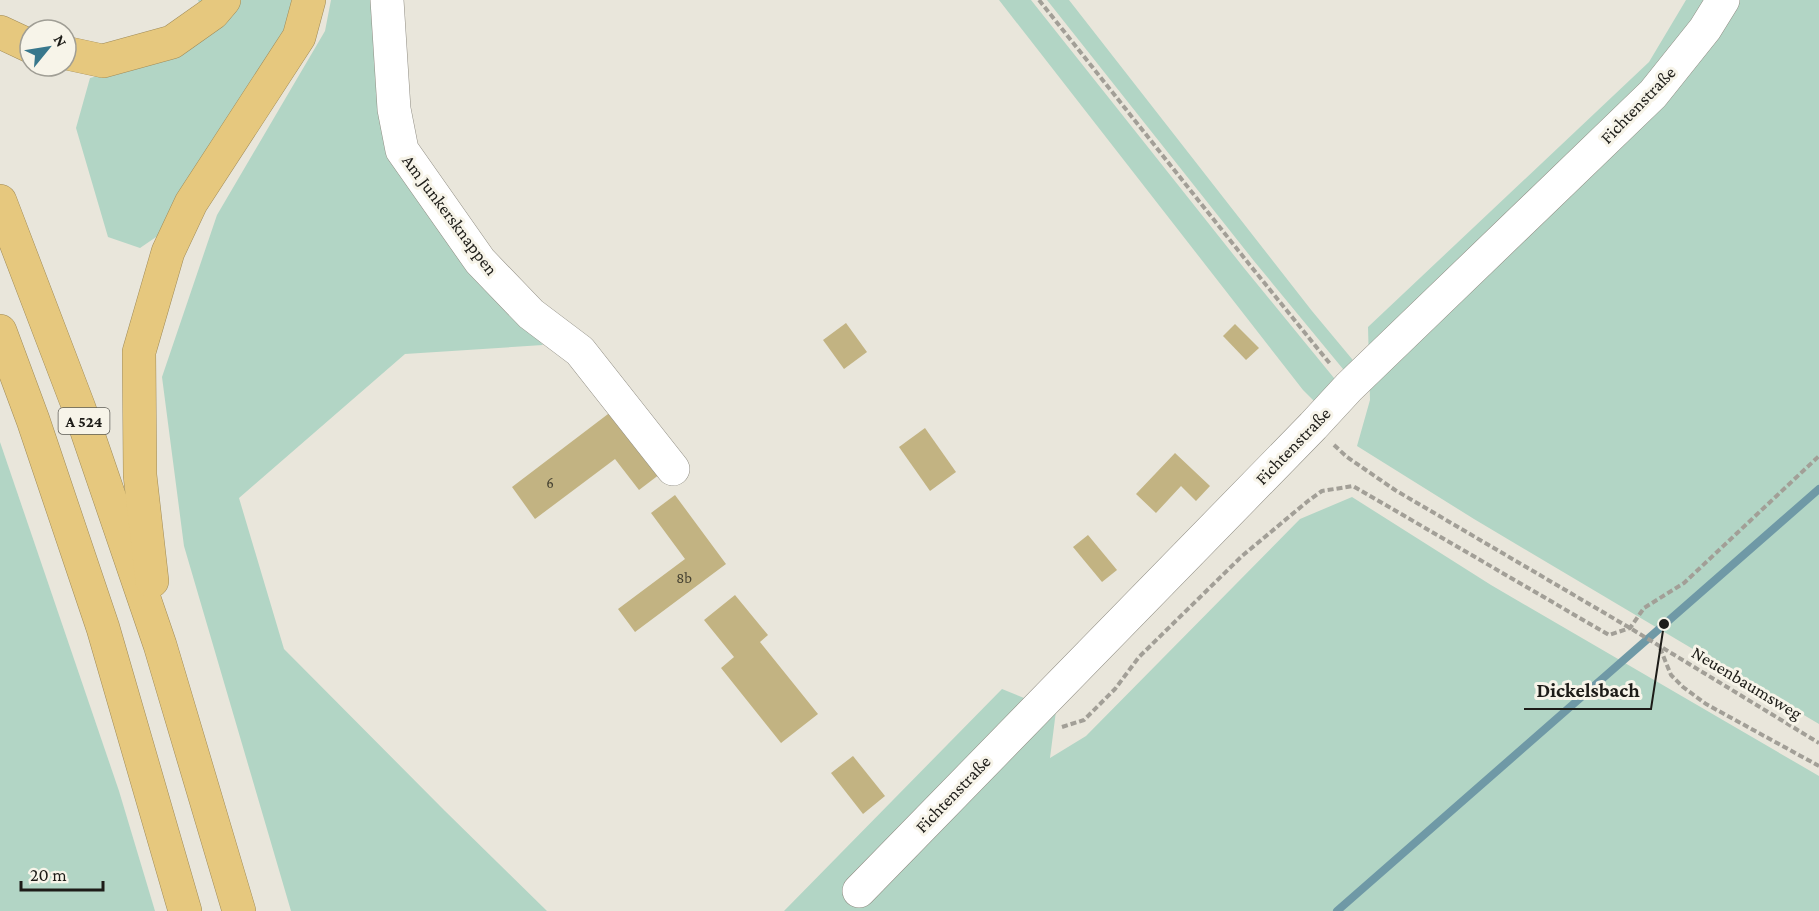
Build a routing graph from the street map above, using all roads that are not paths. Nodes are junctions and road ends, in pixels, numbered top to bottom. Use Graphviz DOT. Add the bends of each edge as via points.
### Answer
graph roads {
  1 [pos="224,0"];
  2 [pos="309,0"];
  3 [pos="387,0"];
  4 [pos="1723,0"];
  5 [pos="0,32"];
  6 [pos="18,40"];
  7 [pos="78,56"];
  8 [pos="0,201"];
  9 [pos="0,332"];
  10 [pos="673,469"];
  11 [pos="160,645"];
  12 [pos="859,891"];
  13 [pos="185,911"];
  14 [pos="239,911"];
  1 -- 7 [label="highway" via="213,13 171,42 103,61"];
  2 -- 11 [label="highway" via="299,37 191,203 168,252 139,352 140,475"];
  3 -- 10 [label="street, Am Junkersknappen" via="394,109 402,150 480,261 531,314 580,351"];
  4 -- 12 [label="street, Fichtenstraße" via="1653,94 1349,387"];
  5 -- 6 [label="highway"];
  8 -- 11 [label="highway, A 524" via="79,408"];
  9 -- 13 [label="highway, A 524" via="103,628"];
  11 -- 14 [label="highway, A 524"];
}
